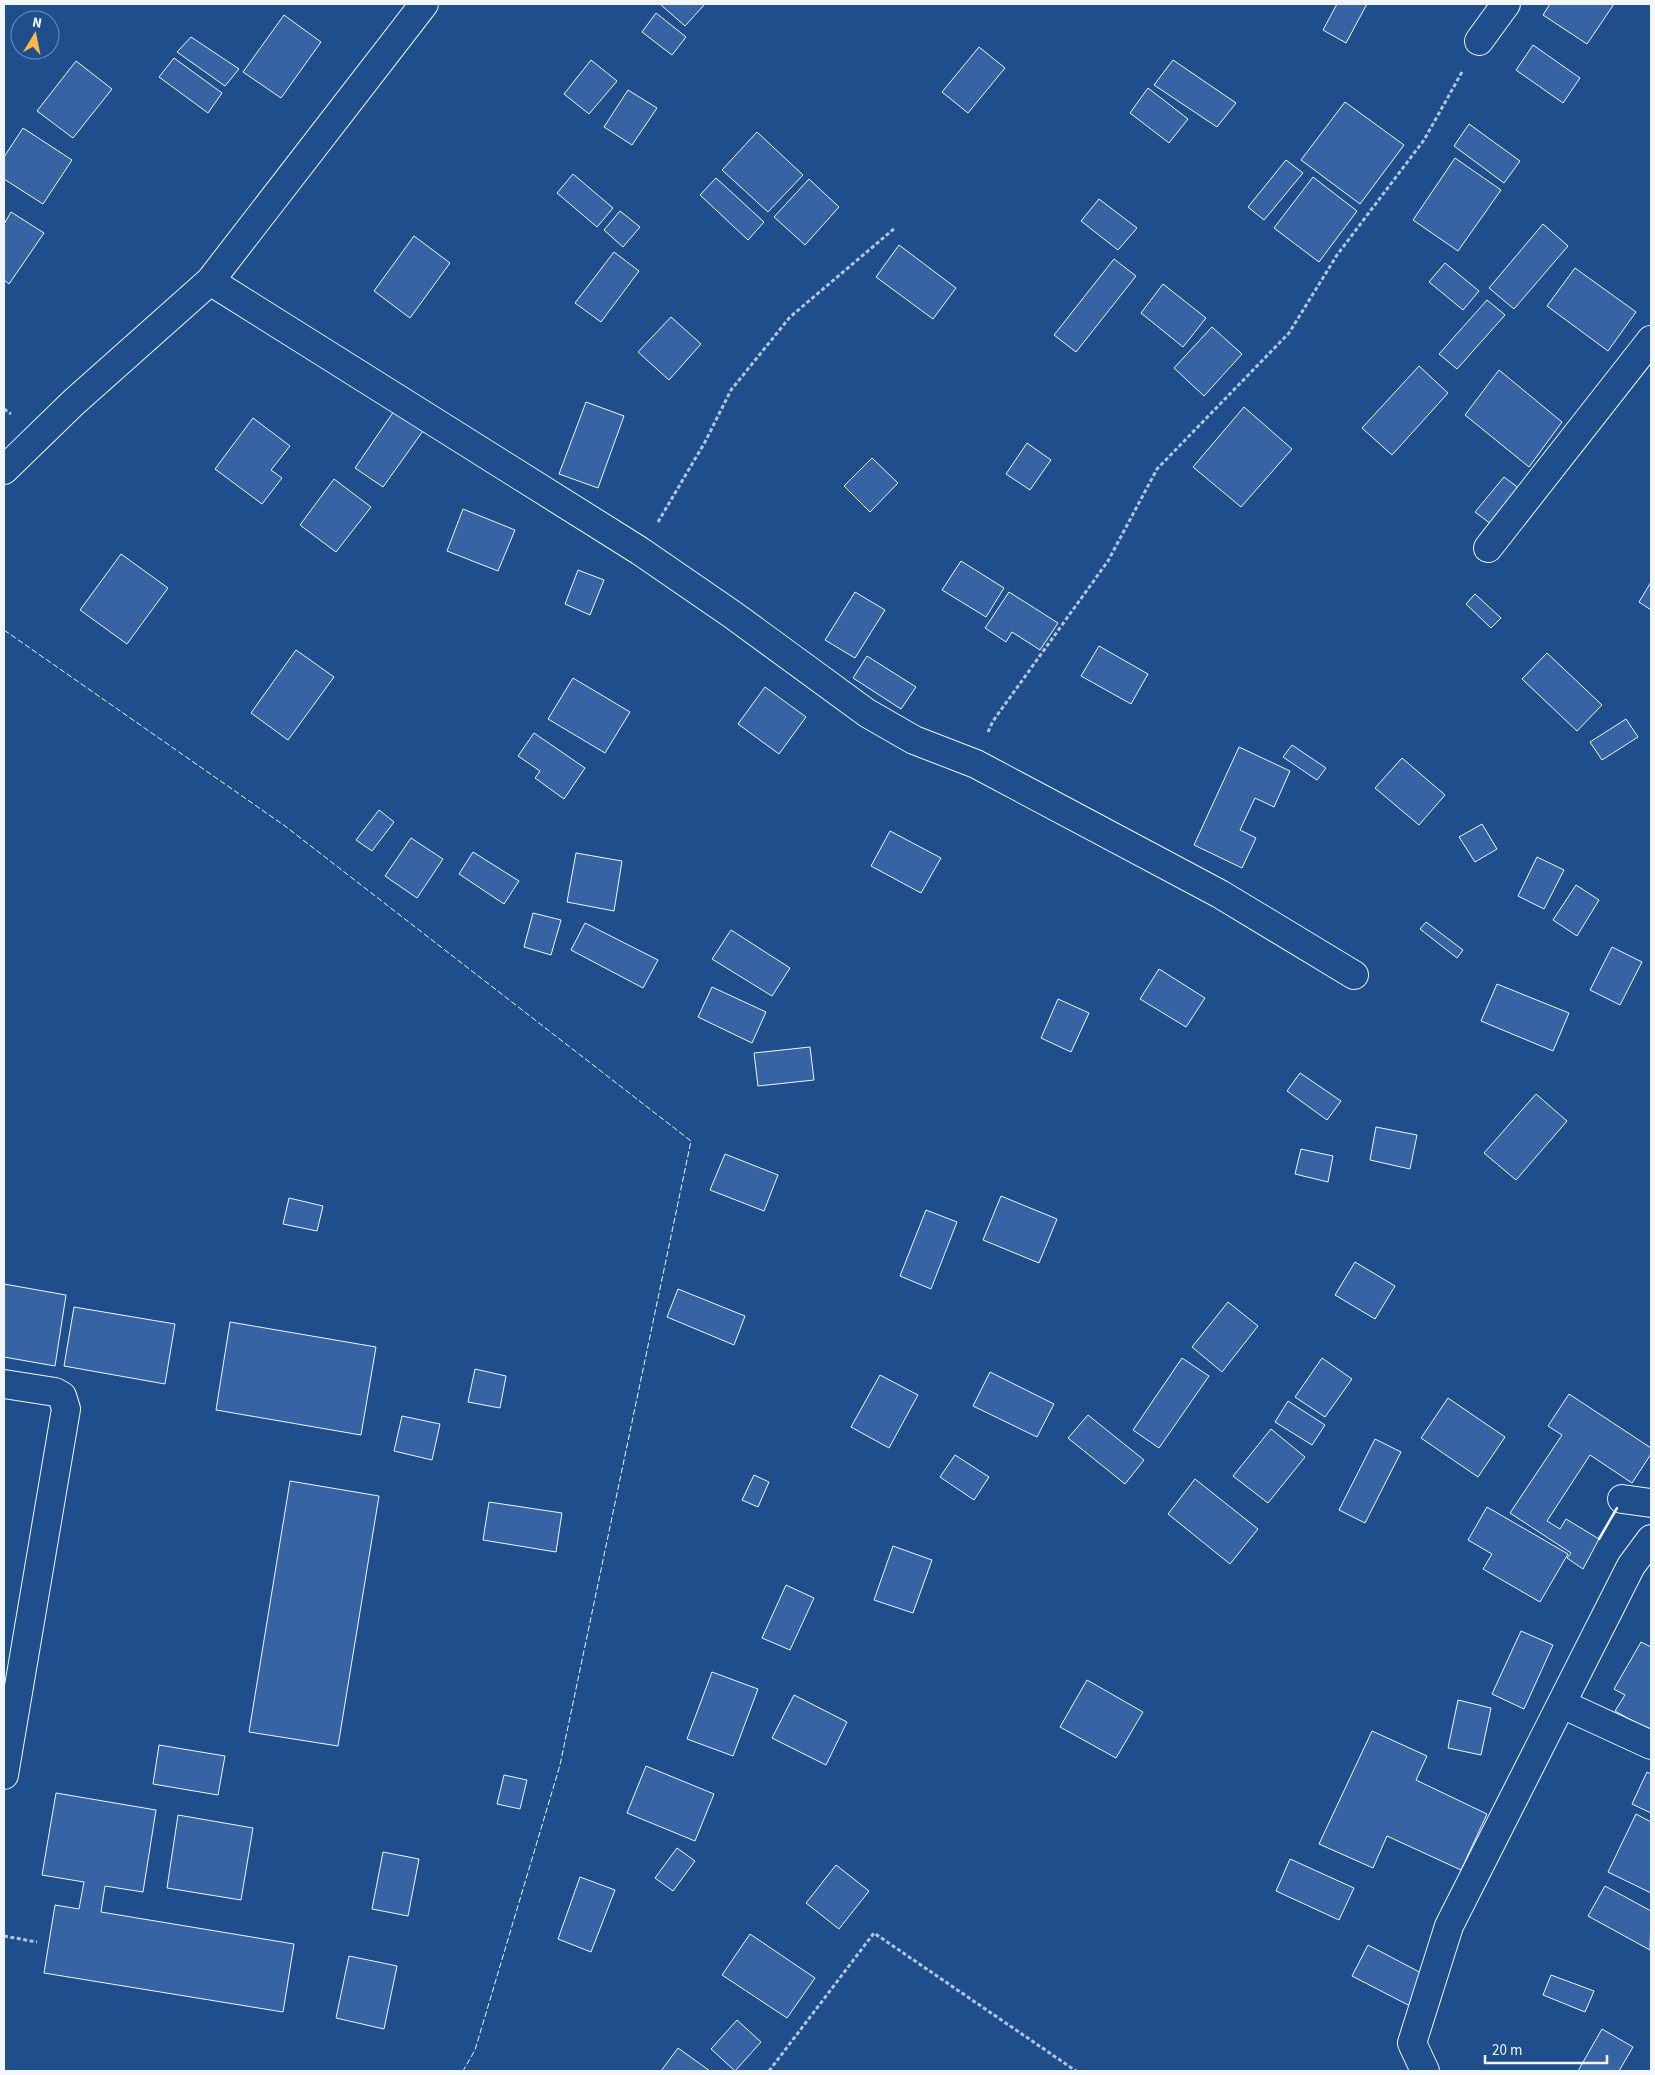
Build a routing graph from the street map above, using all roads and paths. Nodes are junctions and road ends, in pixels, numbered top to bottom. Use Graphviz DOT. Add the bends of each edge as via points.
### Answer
graph roads {
  1 [pos="424,4"];
  2 [pos="1506,4"];
  3 [pos="1479,41"];
  4 [pos="895,228"];
  5 [pos="210,281"];
  6 [pos="1651,340"];
  7 [pos="4,470"];
  8 [pos="1488,548"];
  9 [pos="640,551"];
  10 [pos="976,764"];
  11 [pos="1354,975"];
  12 [pos="4,1384"];
  13 [pos="1622,1499"];
  14 [pos="1651,1503"];
  15 [pos="1651,1538"];
  16 [pos="1562,1704"];
  17 [pos="1651,1745"];
  18 [pos="4,1775"];
  19 [pos="4,1936"];
  20 [pos="37,1942"];
  21 [pos="769,2071"];
  22 [pos="1076,2071"];
  23 [pos="1425,2071"];
  1 -- 5 [label="street"];
  2 -- 3 [label="street"];
  3 -- 10 [label="path" via="1424,140 1337,255 1290,333 1157,469 1108,561 993,720"];
  4 -- 9 [label="path" via="790,316 731,390 705,442"];
  5 -- 7 [label="street" via="74,402"];
  5 -- 9 [label="street"];
  6 -- 8 [label="street"];
  9 -- 10 [label="street" via="867,713 914,740"];
  10 -- 11 [label="street" via="1220,894"];
  12 -- 18 [label="street" via="55,1392 62,1396 66,1409"];
  13 -- 14 [label="street"];
  15 -- 16 [label="street" via="1631,1566"];
  16 -- 17 [label="street"];
  16 -- 23 [label="street" via="1450,1926 1412,2043"];
  19 -- 20 [label="path"];
  21 -- 22 [label="path" via="874,1933"];
}
